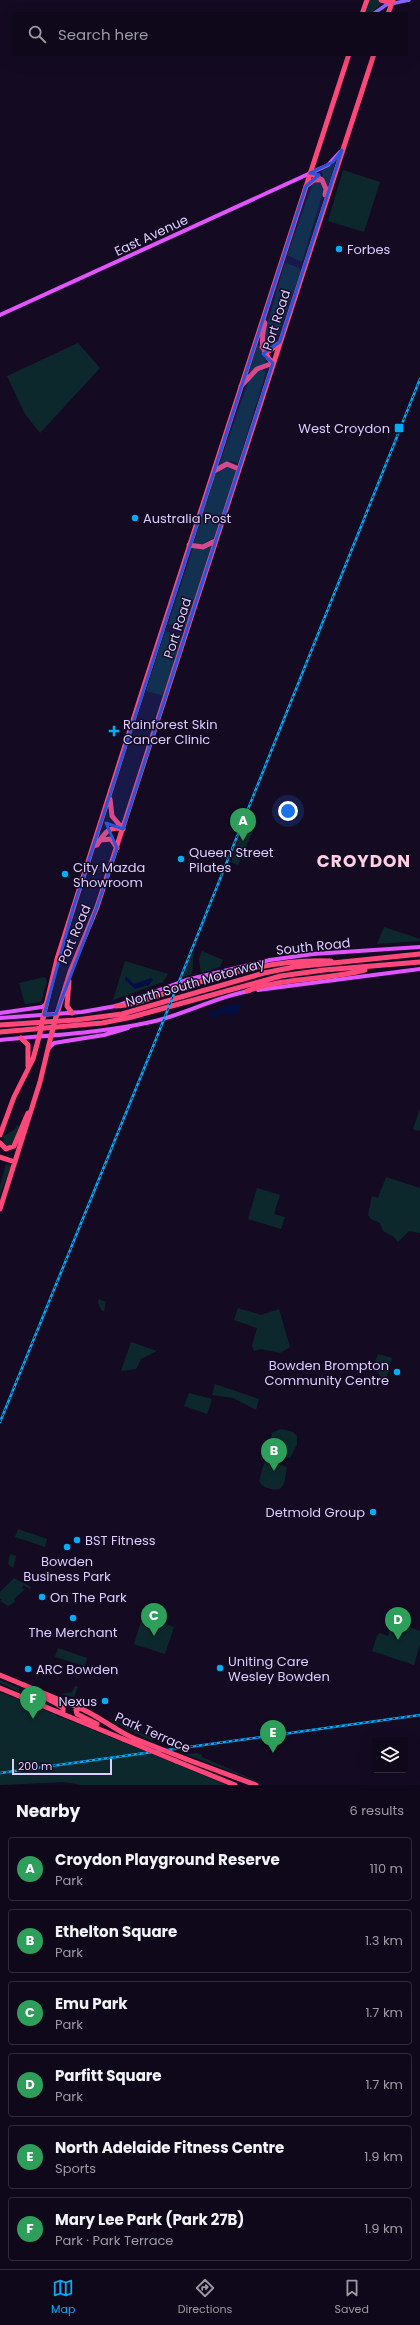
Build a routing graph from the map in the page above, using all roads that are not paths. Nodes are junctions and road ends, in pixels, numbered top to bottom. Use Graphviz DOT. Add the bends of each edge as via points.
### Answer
graph roads {
  1 [pos="367,0"];
  2 [pos="382,0"];
  3 [pos="409,0"];
  4 [pos="392,2"];
  5 [pos="363,12"];
  6 [pos="376,12"];
  7 [pos="389,12"];
  8 [pos="348,56"];
  9 [pos="373,56"];
  10 [pos="342,150"];
  11 [pos="310,173"];
  12 [pos="322,180"];
  13 [pos="306,186"];
  14 [pos="326,199"];
  15 [pos="0,315"];
  16 [pos="263,320"];
  17 [pos="280,342"];
  18 [pos="262,347"];
  19 [pos="273,363"];
  20 [pos="241,386"];
  21 [pos="239,469"];
  22 [pos="214,472"];
  23 [pos="215,541"];
  24 [pos="189,545"];
  25 [pos="111,792"];
  26 [pos="123,829"];
  27 [pos="101,840"];
  28 [pos="94,846"];
  29 [pos="117,848"];
  30 [pos="420,947"];
  31 [pos="420,954"];
  32 [pos="349,961"];
  33 [pos="420,962"];
  34 [pos="378,966"];
  35 [pos="420,969"];
  36 [pos="70,972"];
  37 [pos="248,991"];
  38 [pos="47,1002"];
  39 [pos="116,1006"];
  40 [pos="0,1013"];
  41 [pos="72,1013"];
  42 [pos="44,1016"];
  43 [pos="56,1016"];
  44 [pos="0,1018"];
  45 [pos="0,1025"];
  46 [pos="134,1026"];
  47 [pos="0,1032"];
  48 [pos="52,1034"];
  49 [pos="39,1035"];
  50 [pos="21,1038"];
  51 [pos="0,1040"];
  52 [pos="48,1051"];
  53 [pos="28,1069"];
  54 [pos="32,1108"];
  55 [pos="0,1135"];
  56 [pos="0,1143"];
  57 [pos="0,1157"];
  58 [pos="15,1162"];
  59 [pos="0,1209"];
  60 [pos="0,1675"];
  61 [pos="1,1687"];
  62 [pos="30,1688"];
  63 [pos="76,1704"];
  64 [pos="63,1714"];
  65 [pos="116,1736"];
  66 [pos="236,1785"];
  67 [pos="256,1785"];
  1 -- 5 [label="highway"];
  2 -- 4 [label="highway"];
  3 -- 4 [label="main road"];
  4 -- 6 [label="main road"];
  4 -- 7 [label="highway"];
  8 -- 11 [label="highway, Port Road"];
  9 -- 10 [label="highway, Port Road"];
  10 -- 11 [label="main road, East Avenue" via="333,162"];
  10 -- 14 [label="highway, Port Road"];
  11 -- 12 [label="highway"];
  11 -- 13 [label="highway, Port Road"];
  11 -- 15 [label="main road, East Avenue"];
  12 -- 13 [label="highway" via="314,180"];
  12 -- 14 [label="highway" via="326,189"];
  13 -- 16 [label="highway, Port Road"];
  14 -- 17 [label="highway, Port Road"];
  16 -- 18 [label="highway" via="265,323"];
  16 -- 20 [label="highway, Port Road"];
  17 -- 18 [label="highway" via="269,351"];
  17 -- 19 [label="highway, Port Road"];
  18 -- 19 [label="highway" via="265,355"];
  19 -- 20 [label="highway" via="257,369"];
  19 -- 21 [label="highway, Port Road"];
  20 -- 22 [label="highway, Port Road"];
  21 -- 22 [label="highway" via="227,464"];
  21 -- 23 [label="highway, Port Road"];
  22 -- 24 [label="highway, Port Road"];
  23 -- 24 [label="highway" via="203,547"];
  23 -- 26 [label="highway, Port Road"];
  24 -- 25 [label="highway, Port Road"];
  25 -- 26 [label="highway" via="112,815 116,824"];
  25 -- 28 [label="highway, Port Road"];
  26 -- 27 [label="highway" via="110,830 103,834"];
  26 -- 29 [label="highway, Port Road"];
  27 -- 28 [label="highway"];
  27 -- 29 [label="highway" via="112,839"];
  28 -- 38 [label="highway, Port Road" via="57,959"];
  29 -- 36 [label="highway, Port Road" via="95,913"];
  30 -- 39 [label="main road, South Road" via="314,954 256,963 186,980"];
  31 -- 32 [label="highway, North South Motorway"];
  32 -- 39 [label="highway" via="308,960 274,963 215,978 137,1003"];
  32 -- 45 [label="highway, North South Motorway" via="294,967 250,976 122,1014"];
  33 -- 34 [label="highway, North South Motorway"];
  34 -- 37 [label="highway" via="346,974 297,979"];
  34 -- 47 [label="highway, North South Motorway" via="281,976 151,1013 102,1023"];
  35 -- 37 [label="main road"];
  36 -- 41 [label="highway" via="67,1004 68,1010"];
  36 -- 43 [label="highway, Port Road"];
  37 -- 46 [label="main road" via="167,1018"];
  38 -- 40 [label="main road" via="42,1007"];
  38 -- 42 [label="highway, Port Road"];
  39 -- 41 [label="main road, South Road"];
  41 -- 43 [label="main road, South Road"];
  42 -- 43 [label="main road, South Road"];
  42 -- 44 [label="main road, South Road"];
  42 -- 49 [label="highway, Port Road, bridge"];
  43 -- 48 [label="highway, Port Road, bridge"];
  46 -- 48 [label="main road"];
  46 -- 52 [label="main road" via="107,1034 53,1043"];
  48 -- 49 [label="main road"];
  48 -- 52 [label="highway, Port Road"];
  49 -- 50 [label="main road"];
  49 -- 53 [label="highway, Port Road"];
  50 -- 51 [label="main road"];
  50 -- 53 [label="highway" via="28,1045"];
  52 -- 54 [label="highway, Port Road"];
  53 -- 55 [label="highway, Port Road"];
  54 -- 56 [label="highway" via="23,1122 14,1146 6,1148"];
  54 -- 58 [label="highway, Port Road"];
  57 -- 58 [label="highway"];
  58 -- 59 [label="highway, Port Road"];
  60 -- 62 [label="highway, Park Terrace"];
  61 -- 64 [label="highway, Park Terrace"];
  62 -- 63 [label="highway, Park Terrace" via="66,1703"];
  62 -- 64 [label="highway" via="43,1698 60,1705"];
  63 -- 65 [label="highway" via="80,1717"];
  63 -- 67 [label="highway, Park Terrace, bridge" via="133,1738"];
  64 -- 65 [label="highway, Park Terrace"];
  65 -- 66 [label="highway, Park Terrace, bridge"];
}
